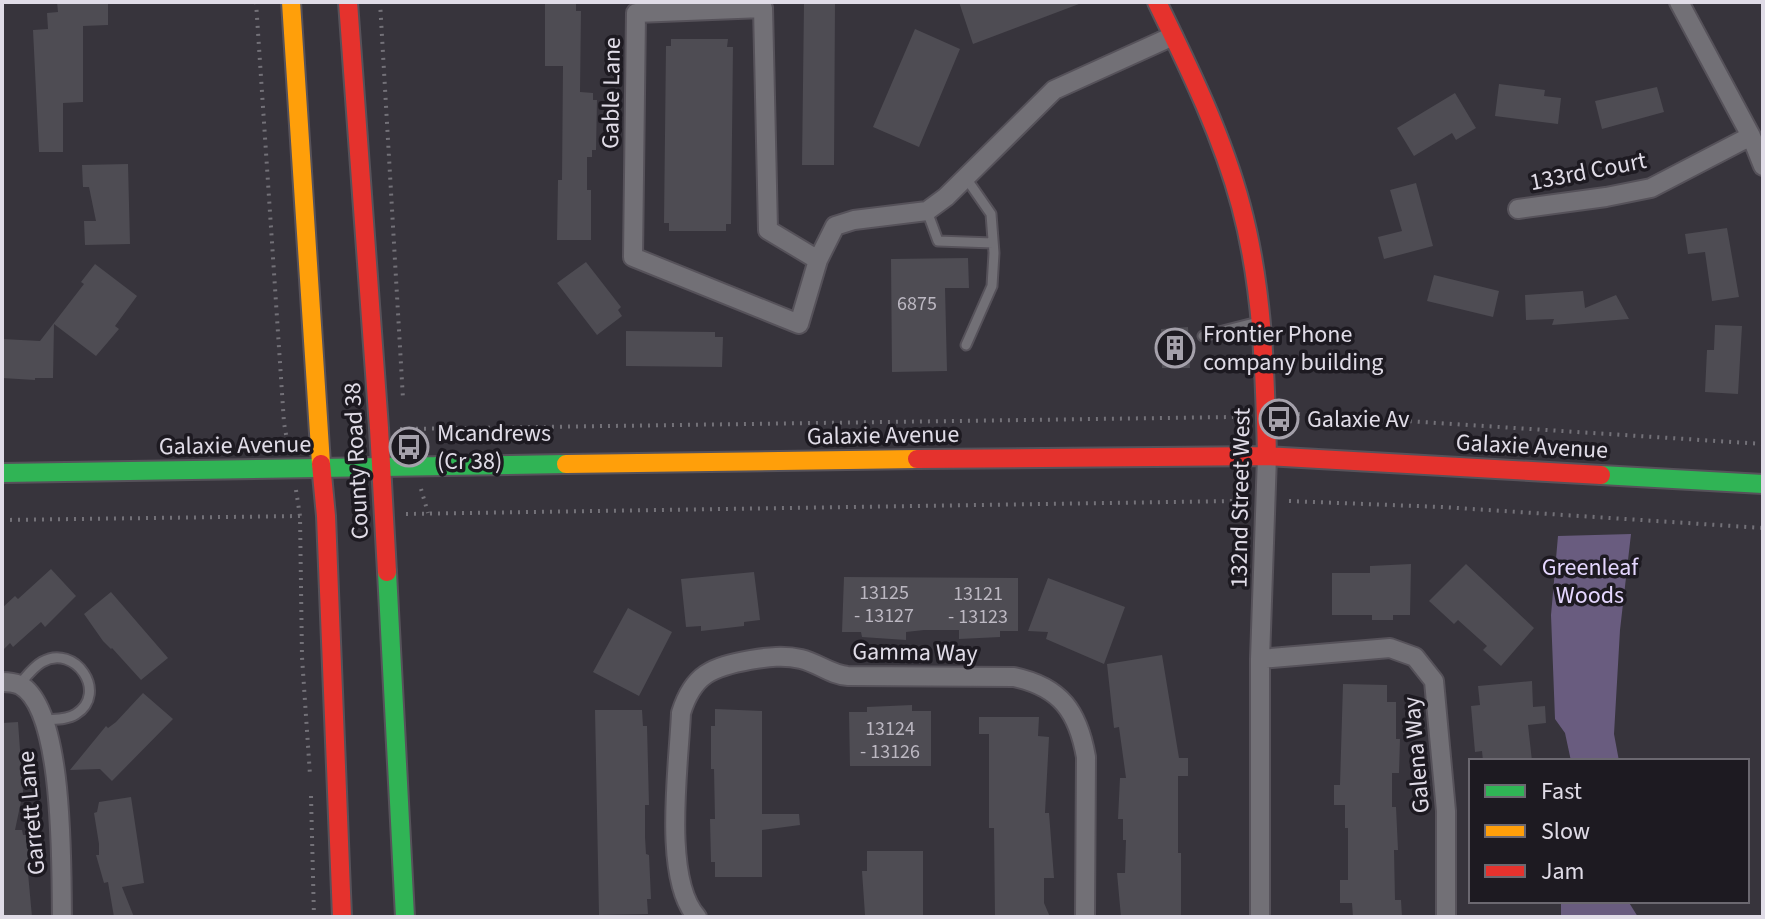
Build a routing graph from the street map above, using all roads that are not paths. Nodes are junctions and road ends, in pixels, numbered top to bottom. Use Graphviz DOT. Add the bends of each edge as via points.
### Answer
graph roads {
  1 [pos="291,2"];
  2 [pos="348,2"];
  3 [pos="1157,2"];
  4 [pos="1679,2"];
  5 [pos="1173,36"];
  6 [pos="1751,136"];
  7 [pos="1763,166"];
  8 [pos="966,178"];
  9 [pos="1518,209"];
  10 [pos="927,211"];
  11 [pos="993,243"];
  12 [pos="818,260"];
  13 [pos="1261,321"];
  14 [pos="1203,336"];
  15 [pos="966,345"];
  16 [pos="1267,456"];
  17 [pos="380,467"];
  18 [pos="322,468"];
  19 [pos="2,473"];
  20 [pos="1763,484"];
  21 [pos="1260,659"];
  22 [pos="11,683"];
  23 [pos="45,720"];
  24 [pos="62,917"];
  25 [pos="342,917"];
  26 [pos="405,917"];
  27 [pos="697,917"];
  28 [pos="1085,917"];
  29 [pos="1260,917"];
  30 [pos="1446,917"];
  1 -- 18 [label="street, County Road 38"];
  2 -- 17 [label="street, County Road 38"];
  3 -- 5 [label="street, 132nd Street West"];
  4 -- 6 [label="street"];
  5 -- 8 [label="street" via="1054,90"];
  5 -- 13 [label="street, 132nd Street West" via="1219,136 1248,235"];
  6 -- 7 [label="street"];
  6 -- 9 [label="street, 133rd Court" via="1651,188"];
  8 -- 10 [label="street"];
  8 -- 11 [label="lane" via="991,214"];
  10 -- 11 [label="lane" via="938,241"];
  10 -- 12 [label="street" via="835,226"];
  11 -- 15 [label="lane" via="992,286"];
  12 -- 12 [label="street, Gable Lane" via="799,324 633,257 636,13 763,8 768,230"];
  13 -- 14 [label="lane"];
  13 -- 16 [label="street, 132nd Street West"];
  16 -- 17 [label="street, Galaxie Avenue"];
  16 -- 20 [label="street, Galaxie Avenue"];
  16 -- 21 [label="street, 132nd Street West"];
  17 -- 18 [label="street, Galaxie Avenue"];
  17 -- 26 [label="street, County Road 38"];
  18 -- 19 [label="street, Galaxie Avenue"];
  18 -- 25 [label="street, County Road 38"];
  21 -- 29 [label="street, 132nd Street West"];
  21 -- 30 [label="street, Galena Way" via="1390,648 1415,657 1434,681 1446,811"];
  22 -- 23 [label="street, Garrett Lane" via="37,704"];
  22 -- 23 [label="lane" via="45,660 65,658 77,664 88,678 90,693 76,714"];
  23 -- 24 [label="street, Garrett Lane" via="55,763"];
  27 -- 28 [label="street, Gamma Way" via="684,898 675,845 686,695 707,672 722,665 786,656 837,675 1014,677 1062,700 1082,733 1086,757"];
}
